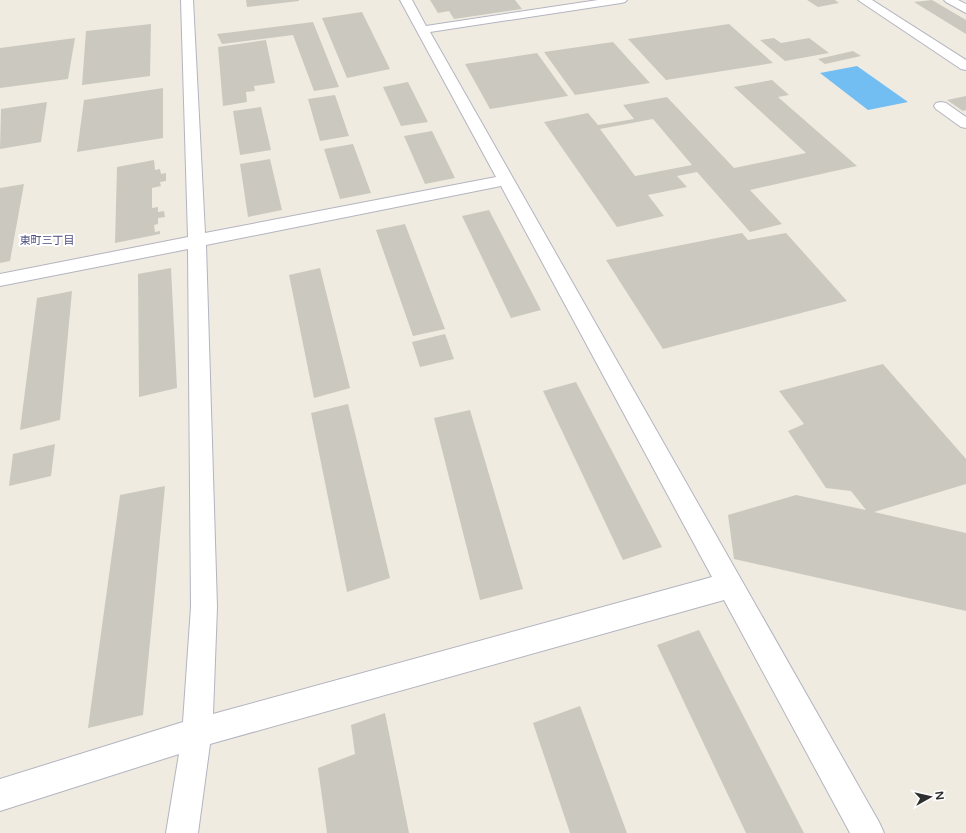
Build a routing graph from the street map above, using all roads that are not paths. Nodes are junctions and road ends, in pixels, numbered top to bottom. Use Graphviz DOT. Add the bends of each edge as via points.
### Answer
graph roads {
  1 [pos="187,0"];
  2 [pos="406,0"];
  3 [pos="622,0"];
  4 [pos="864,0"];
  5 [pos="950,0"];
  6 [pos="966,10"];
  7 [pos="422,30"];
  8 [pos="966,66"];
  9 [pos="941,106"];
  10 [pos="966,124"];
  11 [pos="505,180"];
  12 [pos="198,240"];
  13 [pos="0,280"];
  14 [pos="731,585"];
  15 [pos="197,732"];
  16 [pos="0,795"];
  17 [pos="182,833"];
  18 [pos="868,833"];
  1 -- 12 [label="street"];
  2 -- 7 [label="street"];
  3 -- 7 [label="street"];
  4 -- 8 [label="street"];
  5 -- 6 [label="street"];
  7 -- 11 [label="street"];
  9 -- 10 [label="street"];
  11 -- 12 [label="street"];
  11 -- 14 [label="street"];
  12 -- 13 [label="street"];
  12 -- 15 [label="street" via="204,607"];
  14 -- 15 [label="street"];
  14 -- 18 [label="street"];
  15 -- 16 [label="street"];
  15 -- 17 [label="street"];
}
